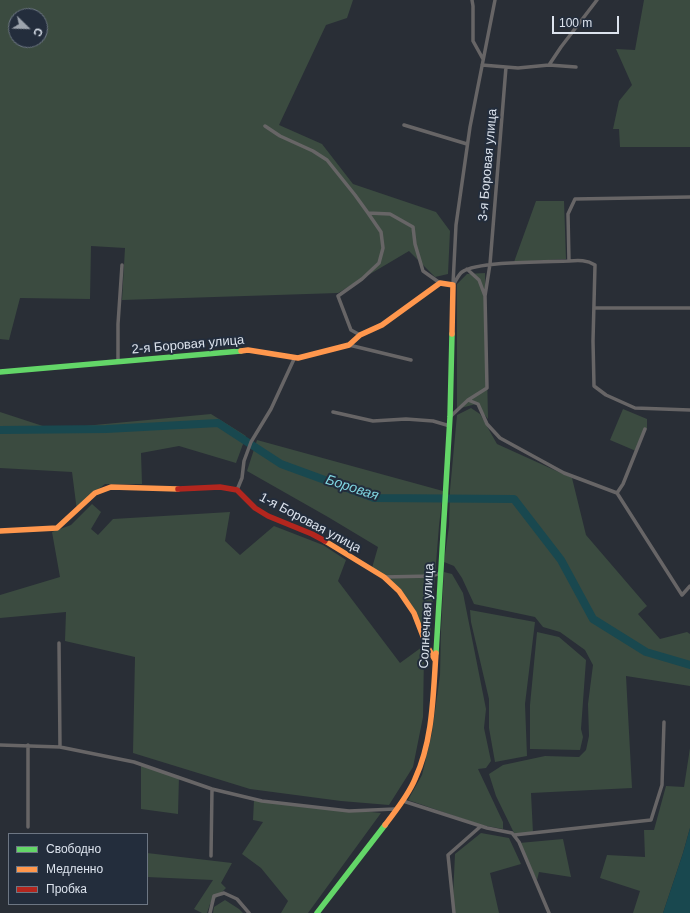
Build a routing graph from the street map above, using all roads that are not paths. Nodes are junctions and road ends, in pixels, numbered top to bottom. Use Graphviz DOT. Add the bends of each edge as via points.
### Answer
graph roads {
  1 [pos="472,0"];
  2 [pos="495,0"];
  3 [pos="597,0"];
  4 [pos="483,59"];
  5 [pos="482,65"];
  6 [pos="549,65"];
  7 [pos="506,67"];
  8 [pos="576,67"];
  9 [pos="404,125"];
  10 [pos="265,126"];
  11 [pos="467,144"];
  12 [pos="690,197"];
  13 [pos="368,213"];
  14 [pos="569,261"];
  15 [pos="490,264"];
  16 [pos="122,265"];
  17 [pos="467,269"];
  18 [pos="440,283"];
  19 [pos="453,285"];
  20 [pos="485,296"];
  21 [pos="594,308"];
  22 [pos="690,308"];
  23 [pos="360,335"];
  24 [pos="349,345"];
  25 [pos="295,357"];
  26 [pos="411,360"];
  27 [pos="118,362"];
  28 [pos="0,372"];
  29 [pos="468,400"];
  30 [pos="690,410"];
  31 [pos="334,412"];
  32 [pos="450,417"];
  33 [pos="450,426"];
  34 [pos="645,429"];
  35 [pos="237,490"];
  36 [pos="617,493"];
  37 [pos="0,531"];
  38 [pos="441,573"];
  39 [pos="384,577"];
  40 [pos="690,586"];
  41 [pos="59,643"];
  42 [pos="436,660"];
  43 [pos="664,722"];
  44 [pos="0,745"];
  45 [pos="28,745"];
  46 [pos="60,747"];
  47 [pos="212,788"];
  48 [pos="403,801"];
  49 [pos="395,810"];
  50 [pos="481,826"];
  51 [pos="28,827"];
  52 [pos="514,835"];
  53 [pos="211,856"];
  54 [pos="210,913"];
  55 [pos="249,913"];
  56 [pos="317,913"];
  57 [pos="454,913"];
  58 [pos="549,913"];
  1 -- 4 [label="street" via="472,41"];
  2 -- 4 [label="street"];
  3 -- 6 [label="street"];
  4 -- 5 [label="street"];
  5 -- 7 [label="street"];
  5 -- 11 [label="street"];
  6 -- 7 [label="street"];
  6 -- 8 [label="street"];
  7 -- 15 [label="street, 3-я Боровая улица"];
  9 -- 11 [label="street"];
  10 -- 13 [label="street" via="327,160"];
  11 -- 19 [label="street" via="456,225"];
  12 -- 14 [label="street" via="575,199 568,214"];
  13 -- 18 [label="street" via="390,214 413,227 423,271"];
  13 -- 23 [label="street" via="381,232 383,248 379,263 338,296 351,330"];
  14 -- 15 [label="street"];
  14 -- 21 [label="street" via="582,260 595,266"];
  15 -- 17 [label="street"];
  15 -- 20 [label="street, 3-я Боровая улица"];
  16 -- 27 [label="street"];
  17 -- 19 [label="street" via="460,273"];
  17 -- 20 [label="street" via="479,280"];
  18 -- 19 [label="street"];
  18 -- 23 [label="street, 2-я Боровая улица" via="382,325"];
  19 -- 32 [label="street, Солнечная улица"];
  20 -- 29 [label="street" via="487,388"];
  21 -- 22 [label="street"];
  21 -- 30 [label="street" via="594,386 606,395 635,408"];
  23 -- 24 [label="street, 2-я Боровая улица"];
  24 -- 25 [label="street, 2-я Боровая улица"];
  24 -- 26 [label="street"];
  25 -- 27 [label="street, 2-я Боровая улица" via="248,350"];
  25 -- 35 [label="street" via="271,409 250,442"];
  27 -- 28 [label="street, 2-я Боровая улица"];
  29 -- 32 [label="street"];
  29 -- 36 [label="street" via="478,404 487,424 500,438 564,473"];
  31 -- 33 [label="street" via="373,421 406,419 433,421"];
  32 -- 33 [label="street, Солнечная улица"];
  33 -- 38 [label="street, Солнечная улица"];
  34 -- 36 [label="street"];
  35 -- 37 [label="street" via="220,487 111,487 95,493 56,528"];
  35 -- 39 [label="street, 1-я Боровая улица" via="255,508 268,516 312,534"];
  36 -- 40 [label="street" via="682,595"];
  38 -- 39 [label="street" via="431,576"];
  38 -- 42 [label="street, Солнечная улица"];
  39 -- 42 [label="street, 1-я Боровая улица" via="399,591 414,613 426,644"];
  41 -- 46 [label="street"];
  42 -- 48 [label="street, Солнечная улица" via="426,748 415,780"];
  43 -- 52 [label="street" via="662,785 651,820"];
  44 -- 45 [label="street"];
  45 -- 46 [label="street"];
  45 -- 51 [label="street"];
  46 -- 47 [label="street" via="134,762"];
  47 -- 49 [label="street" via="262,801 349,811"];
  47 -- 53 [label="street"];
  48 -- 49 [label="street, Солнечная улица"];
  48 -- 50 [label="street"];
  49 -- 56 [label="street, Солнечная улица"];
  50 -- 52 [label="street"];
  50 -- 57 [label="street" via="448,855"];
  52 -- 58 [label="street"];
  54 -- 55 [label="street" via="214,896 224,893 237,898"];
}
